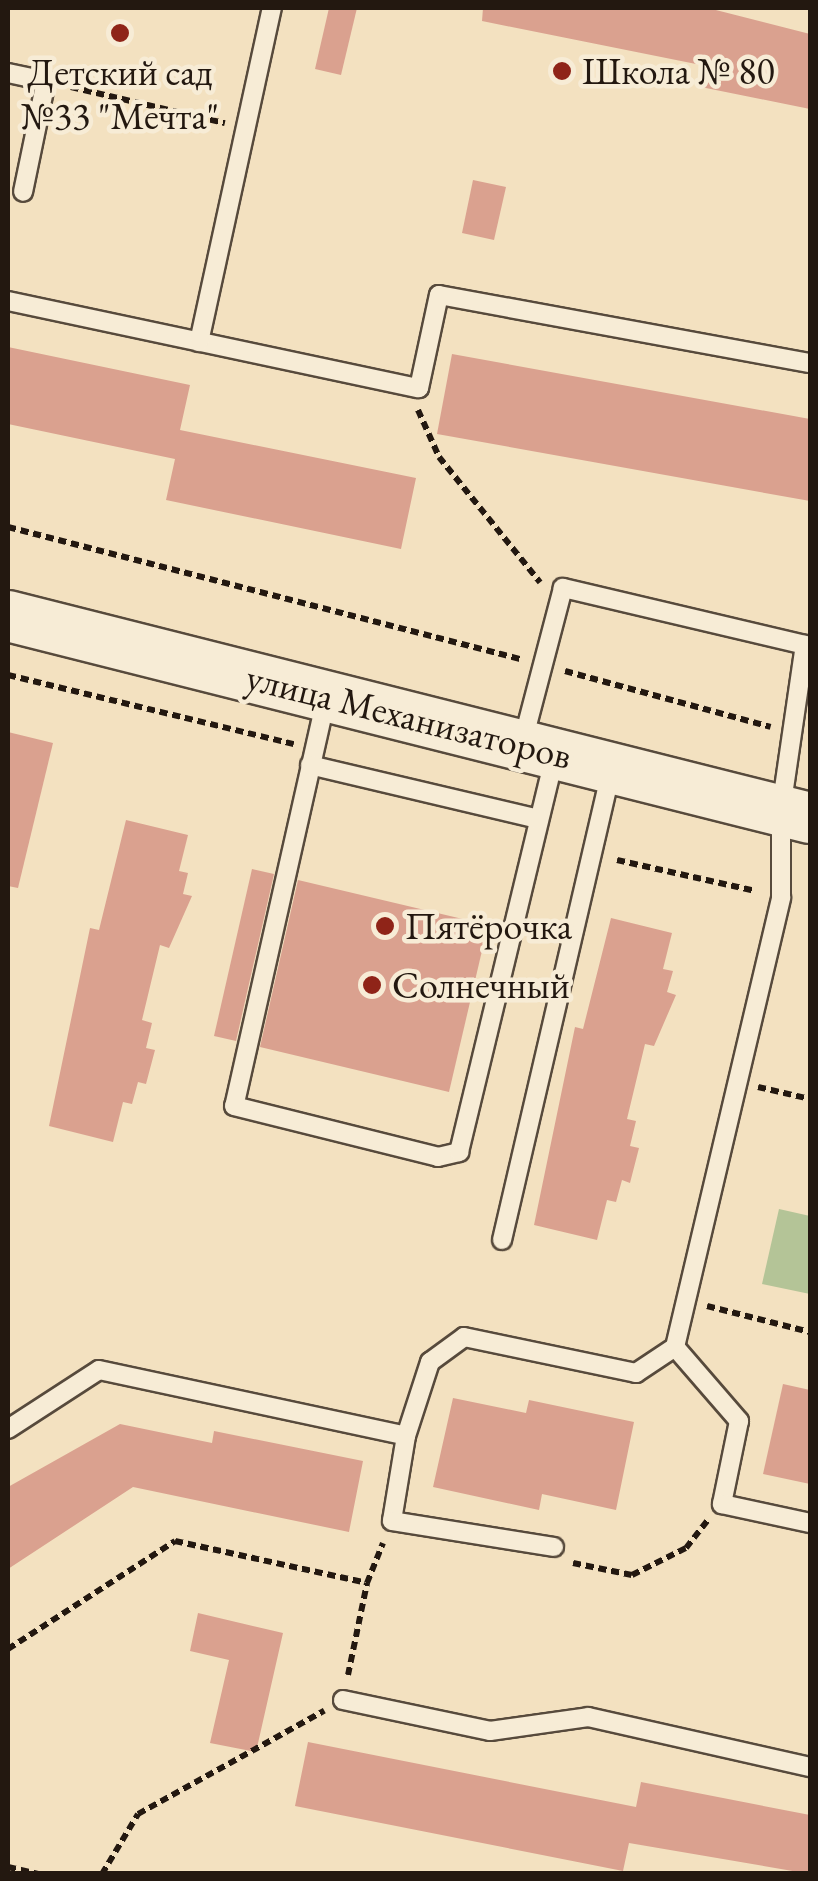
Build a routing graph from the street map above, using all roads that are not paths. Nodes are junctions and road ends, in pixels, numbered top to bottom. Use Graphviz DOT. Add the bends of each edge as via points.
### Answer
graph roads {
  1 [pos="272,8"];
  2 [pos="8,73"];
  3 [pos="23,192"];
  4 [pos="8,301"];
  5 [pos="199,342"];
  6 [pos="810,363"];
  7 [pos="8,616"];
  8 [pos="327,696"];
  9 [pos="539,749"];
  10 [pos="312,757"];
  11 [pos="612,767"];
  12 [pos="796,813"];
  13 [pos="539,820"];
  14 [pos="502,1240"];
  15 [pos="675,1348"];
  16 [pos="8,1429"];
  17 [pos="406,1436"];
  18 [pos="810,1523"];
  19 [pos="554,1548"];
  20 [pos="343,1700"];
  21 [pos="810,1767"];
  1 -- 5 [label="lane"];
  2 -- 3 [label="lane" via="46,82"];
  4 -- 5 [label="lane"];
  5 -- 6 [label="lane" via="419,388 438,295"];
  7 -- 8 [label="main road, улица Механизаторов"];
  8 -- 9 [label="main road, улица Механизаторов"];
  8 -- 10 [label="lane"];
  9 -- 11 [label="main road, улица Механизаторов"];
  9 -- 12 [label="lane" via="539,664 563,588 805,645 795,733"];
  9 -- 13 [label="lane"];
  10 -- 13 [label="lane"];
  10 -- 13 [label="lane" via="234,1106 438,1156 458,1152"];
  11 -- 12 [label="main road, улица Механизаторов"];
  11 -- 14 [label="lane"];
  12 -- 15 [label="lane"];
  15 -- 17 [label="lane" via="636,1373 464,1337 430,1362"];
  15 -- 18 [label="lane" via="739,1421 722,1504"];
  16 -- 17 [label="lane" via="99,1370"];
  17 -- 19 [label="lane" via="392,1521"];
  20 -- 21 [label="lane" via="490,1731 588,1717"];
}
